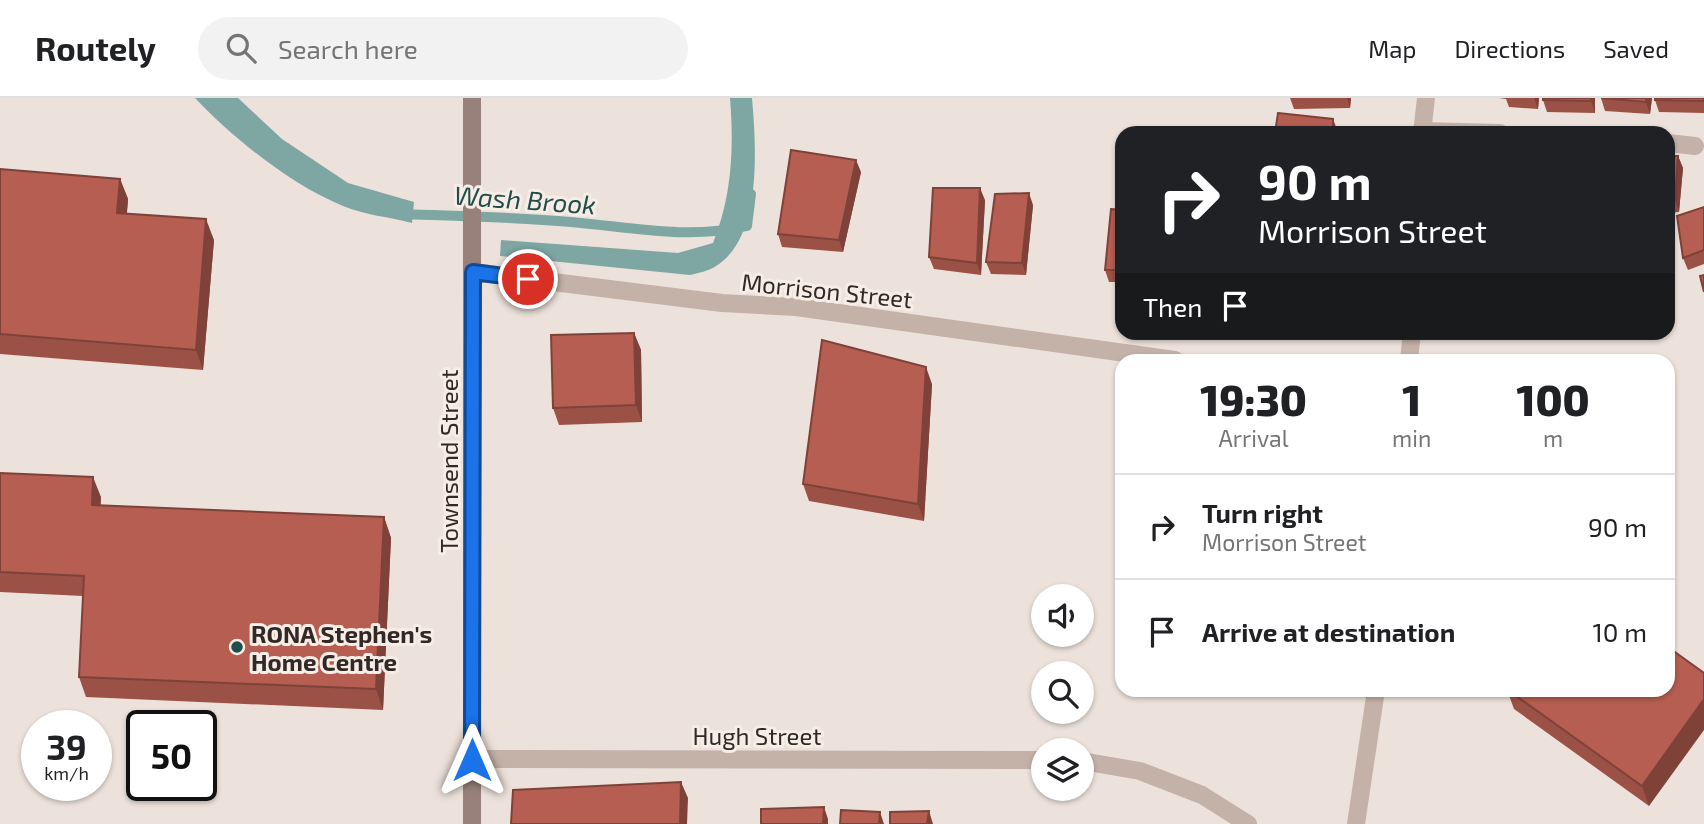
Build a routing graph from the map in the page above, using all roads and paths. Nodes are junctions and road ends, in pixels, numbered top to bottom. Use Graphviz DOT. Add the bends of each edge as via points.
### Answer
graph roads {
  1 [pos="471,98"];
  2 [pos="1426,98"];
  3 [pos="1423,126"];
  4 [pos="1675,144"];
  5 [pos="1695,146"];
  6 [pos="473,272"];
  7 [pos="1132,354"];
  8 [pos="1375,697"];
  9 [pos="472,760"];
  10 [pos="1031,760"];
  11 [pos="1094,763"];
  12 [pos="472,824"];
  13 [pos="1248,824"];
  14 [pos="1356,824"];
  1 -- 6 [label="main road, Townsend Street"];
  2 -- 3 [label="street"];
  4 -- 5 [label="street"];
  6 -- 7 [label="street, Morrison Street" via="722,303 796,307"];
  6 -- 9 [label="main road, Townsend Street"];
  8 -- 14 [label="street"];
  9 -- 10 [label="street, Hugh Street"];
  9 -- 12 [label="main road, Townsend Street"];
  11 -- 13 [label="street" via="1140,771 1202,795"];
}
